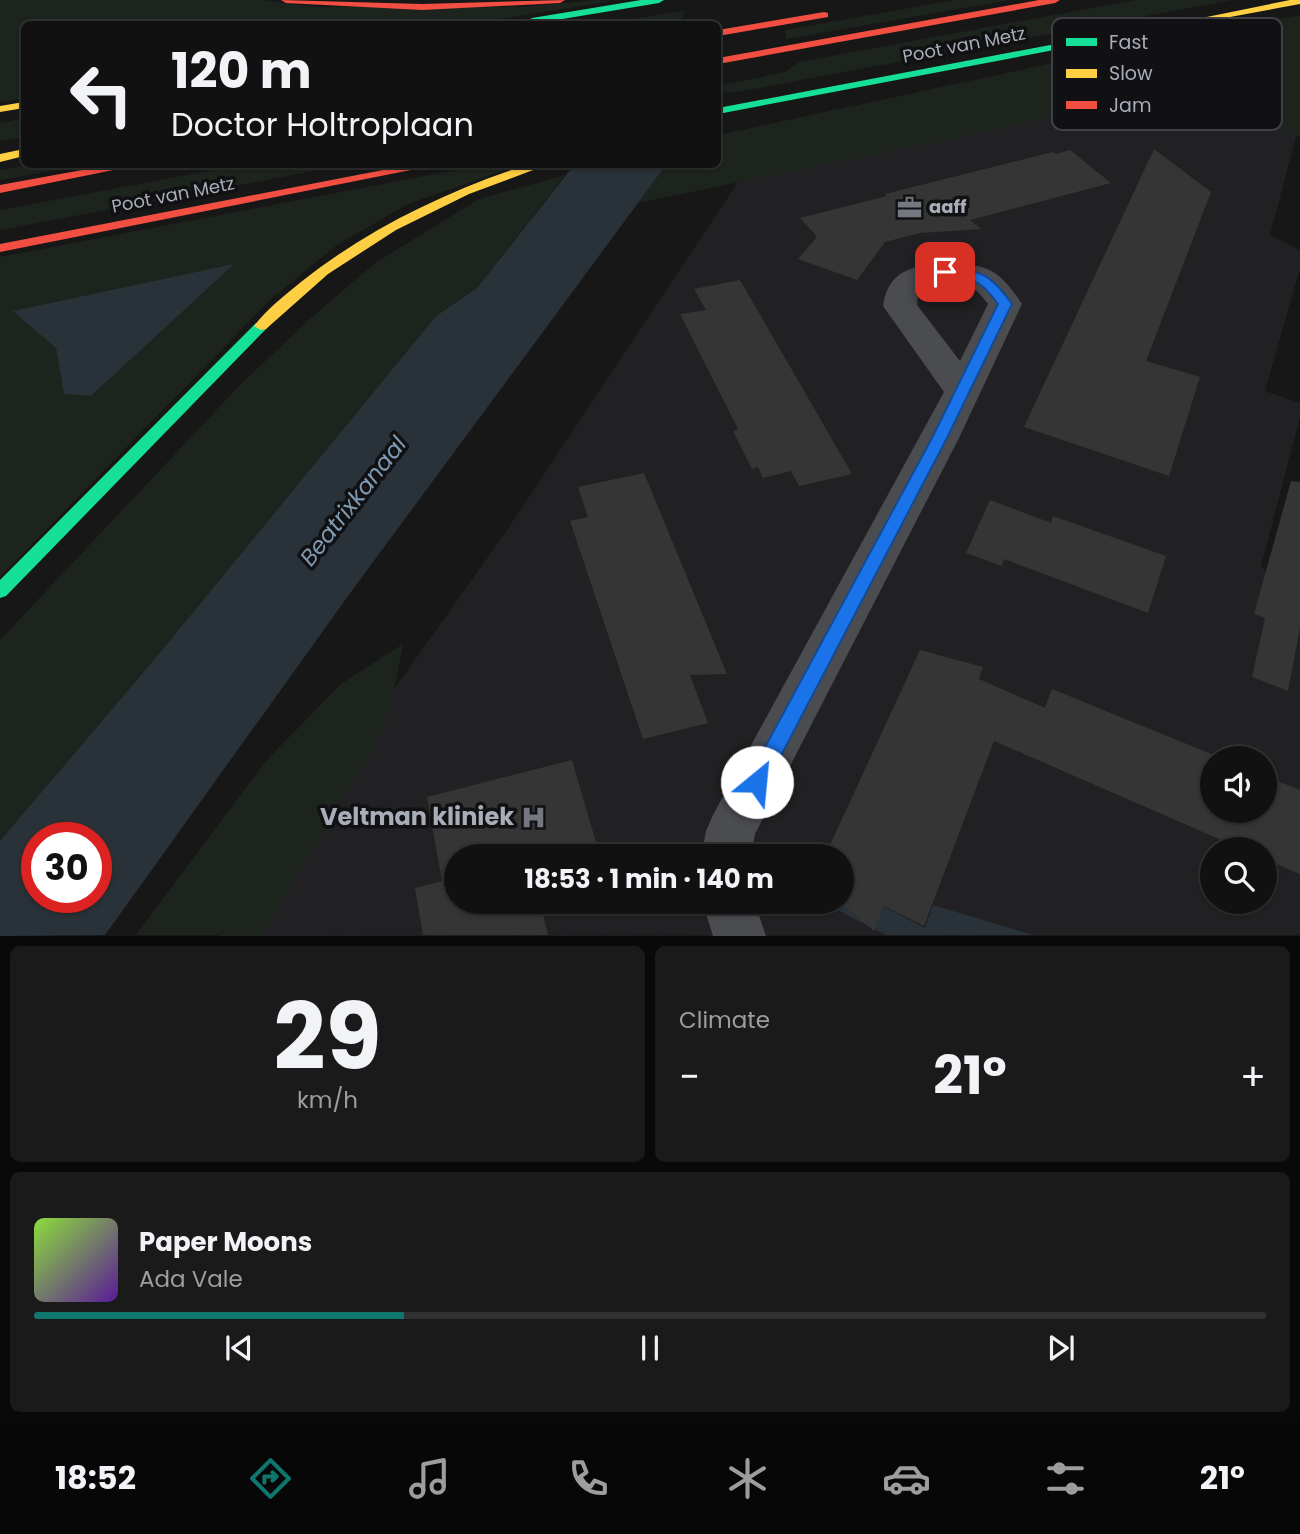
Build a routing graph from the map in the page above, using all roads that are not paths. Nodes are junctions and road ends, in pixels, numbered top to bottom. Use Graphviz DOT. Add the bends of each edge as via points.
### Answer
graph roads {
  1 [pos="286,0"];
  2 [pos="560,0"];
  3 [pos="659,0"];
  4 [pos="1055,0"];
  5 [pos="1300,1"];
  6 [pos="841,12"];
  7 [pos="1211,18"];
  8 [pos="529,21"];
  9 [pos="721,32"];
  10 [pos="1052,48"];
  11 [pos="721,60"];
  12 [pos="877,82"];
  13 [pos="21,106"];
  14 [pos="0,109"];
  15 [pos="721,110"];
  16 [pos="721,122"];
  17 [pos="21,154"];
  18 [pos="0,158"];
  19 [pos="115,168"];
  20 [pos="414,168"];
  21 [pos="531,168"];
  22 [pos="0,189"];
  23 [pos="0,248"];
  24 [pos="964,391"];
  25 [pos="0,591"];
  26 [pos="728,844"];
  27 [pos="732,914"];
  28 [pos="740,936"];
  1 -- 2 [label="highway" via="422,7"];
  3 -- 8 [label="highway"];
  4 -- 11 [label="highway, Poot van Metz"];
  5 -- 7 [label="highway, Poot van Metz"];
  6 -- 9 [label="highway"];
  10 -- 12 [label="highway, Poot van Metz"];
  12 -- 15 [label="highway, Poot van Metz"];
  12 -- 16 [label="highway"];
  13 -- 14 [label="highway"];
  17 -- 18 [label="highway"];
  19 -- 22 [label="highway, Poot van Metz"];
  20 -- 23 [label="highway, Poot van Metz"];
  21 -- 25 [label="highway" via="440,198 341,256 289,298"];
  24 -- 26 [label="street" via="731,831"];
  27 -- 28 [label="street"];
}
